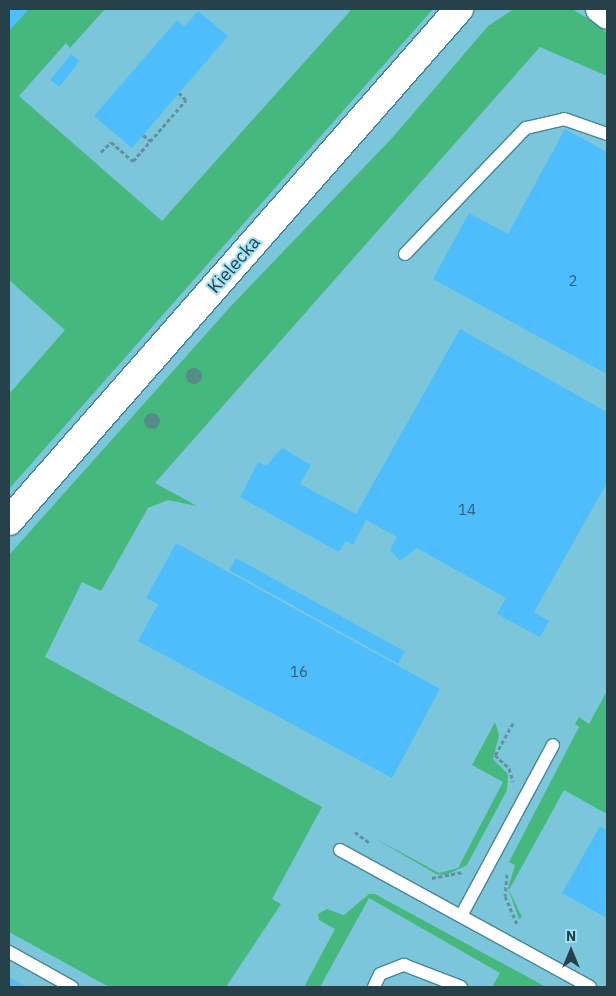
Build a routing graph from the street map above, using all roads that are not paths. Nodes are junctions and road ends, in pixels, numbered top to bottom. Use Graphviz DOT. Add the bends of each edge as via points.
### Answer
graph roads {
  1 [pos="459,9"];
  2 [pos="598,9"];
  3 [pos="607,16"];
  4 [pos="607,134"];
  5 [pos="405,254"];
  6 [pos="9,521"];
  7 [pos="553,745"];
  8 [pos="340,850"];
  9 [pos="461,916"];
  10 [pos="9,952"];
  11 [pos="72,987"];
  12 [pos="374,987"];
  13 [pos="461,987"];
  14 [pos="590,987"];
  1 -- 6 [label="main road, Kielecka"];
  2 -- 3 [label="street"];
  4 -- 5 [label="lane" via="564,119 526,128"];
  7 -- 9 [label="lane"];
  8 -- 9 [label="lane"];
  9 -- 14 [label="lane"];
  10 -- 11 [label="lane"];
  12 -- 13 [label="lane" via="380,974 404,965"];
}
